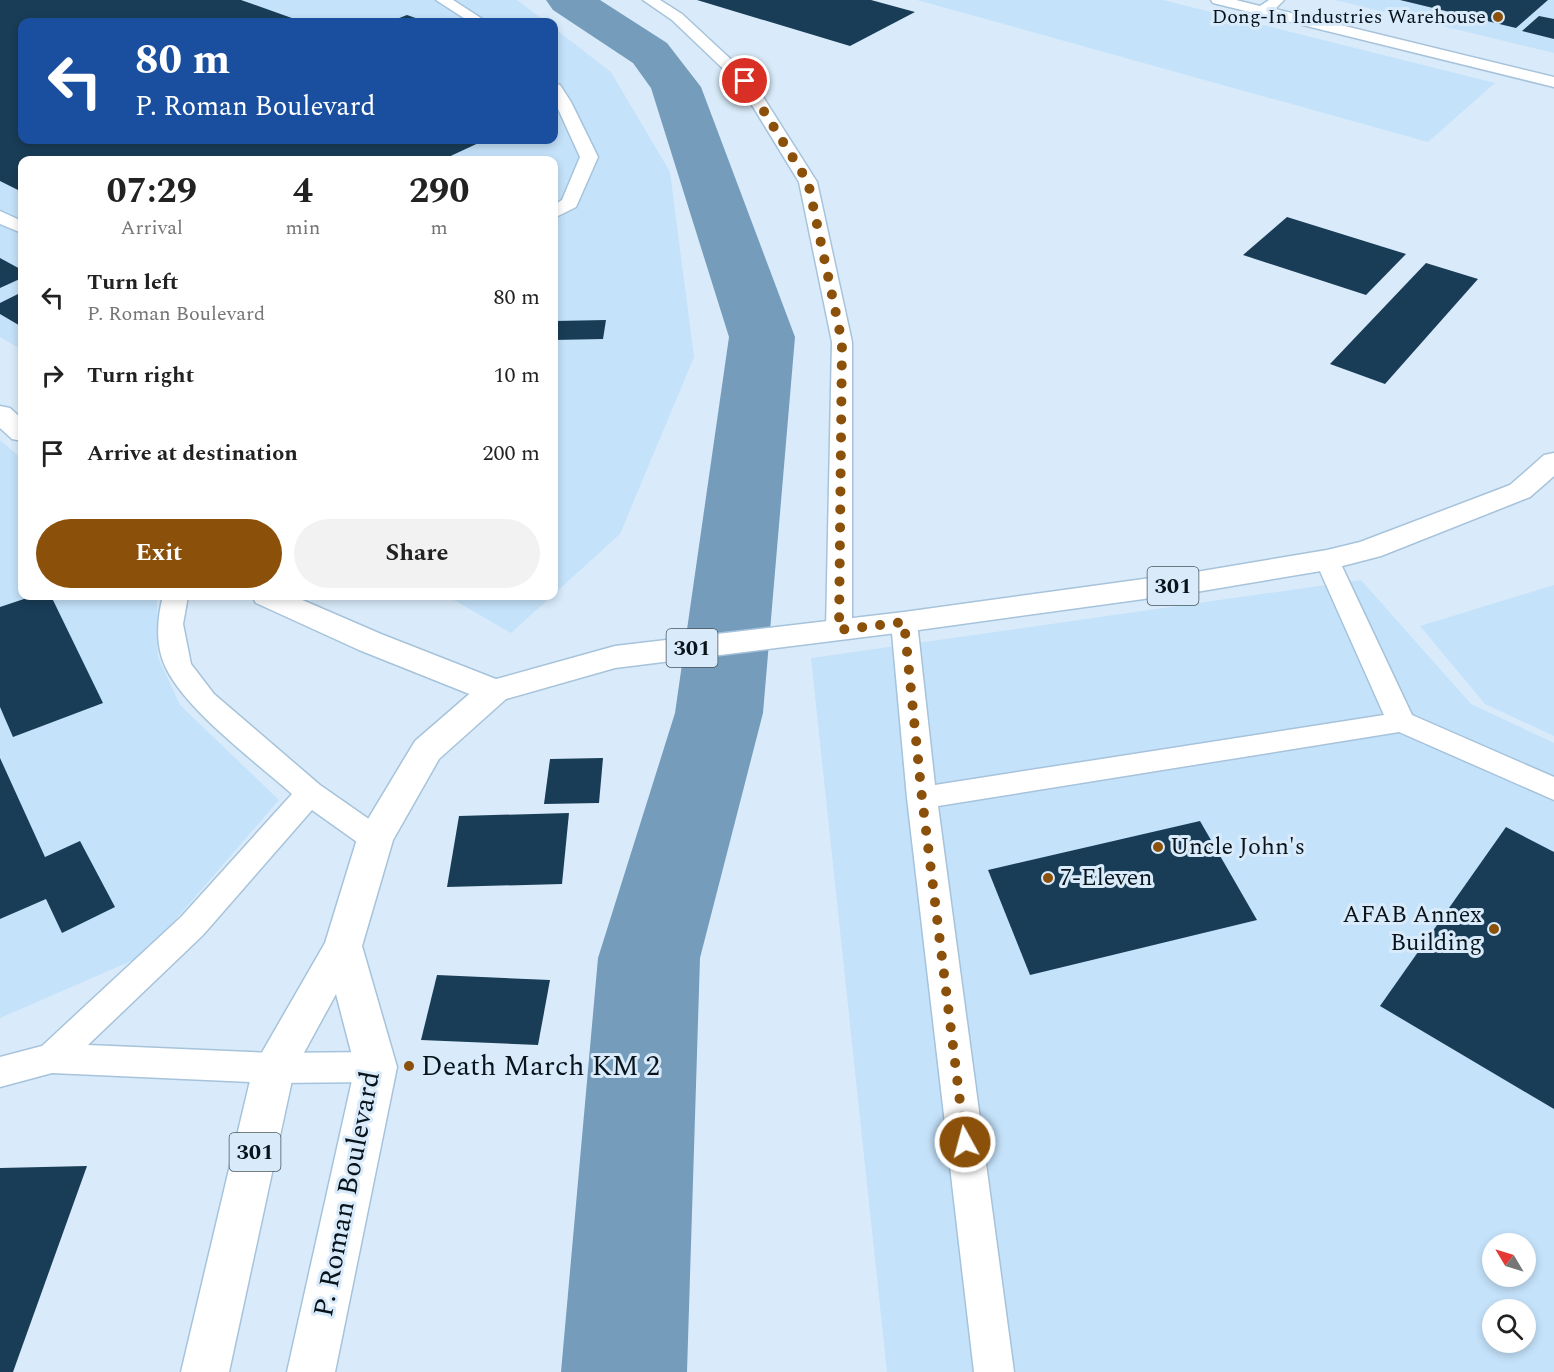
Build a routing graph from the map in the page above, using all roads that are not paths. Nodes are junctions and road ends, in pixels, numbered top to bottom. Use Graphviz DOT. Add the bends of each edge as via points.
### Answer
graph roads {
  1 [pos="443,0"];
  2 [pos="650,0"];
  3 [pos="1218,0"];
  4 [pos="1278,0"];
  5 [pos="1263,11"];
  6 [pos="473,18"];
  7 [pos="1554,82"];
  8 [pos="558,94"];
  9 [pos="558,210"];
  10 [pos="0,217"];
  11 [pos="18,226"];
  12 [pos="0,414"];
  13 [pos="18,430"];
  14 [pos="1554,460"];
  15 [pos="1326,560"];
  16 [pos="175,600"];
  17 [pos="276,600"];
  18 [pos="904,622"];
  19 [pos="839,630"];
  20 [pos="494,692"];
  21 [pos="1401,722"];
  22 [pos="1554,789"];
  23 [pos="310,793"];
  24 [pos="922,798"];
  25 [pos="375,839"];
  26 [pos="343,946"];
  27 [pos="52,1058"];
  28 [pos="376,1067"];
  29 [pos="274,1068"];
  30 [pos="0,1072"];
  31 [pos="205,1372"];
  32 [pos="311,1372"];
  33 [pos="994,1372"];
  1 -- 6 [label="lane"];
  2 -- 19 [label="lane" via="677,17 745,81 808,182 842,342"];
  3 -- 5 [label="lane"];
  4 -- 5 [label="lane"];
  5 -- 7 [label="lane"];
  8 -- 9 [label="lane" via="589,157 570,204"];
  10 -- 11 [label="lane"];
  12 -- 13 [label="main road"];
  14 -- 15 [label="main road, 301" via="1520,491 1370,549"];
  15 -- 18 [label="main road, 301"];
  15 -- 21 [label="lane"];
  16 -- 23 [label="lane" via="170,624 178,666 204,701"];
  17 -- 20 [label="main road"];
  18 -- 19 [label="main road, 301"];
  18 -- 24 [label="lane"];
  19 -- 20 [label="main road, 301" via="615,657"];
  20 -- 25 [label="main road, 301" via="427,750"];
  21 -- 22 [label="lane"];
  21 -- 24 [label="lane"];
  23 -- 25 [label="lane"];
  23 -- 27 [label="lane" via="192,926"];
  24 -- 33 [label="lane"];
  25 -- 26 [label="main road, 301"];
  26 -- 28 [label="main road, P. Roman Boulevard"];
  26 -- 29 [label="main road, 301"];
  27 -- 29 [label="lane"];
  27 -- 30 [label="lane"];
  28 -- 29 [label="lane"];
  28 -- 32 [label="main road, P. Roman Boulevard"];
  29 -- 31 [label="main road, 301"];
}
